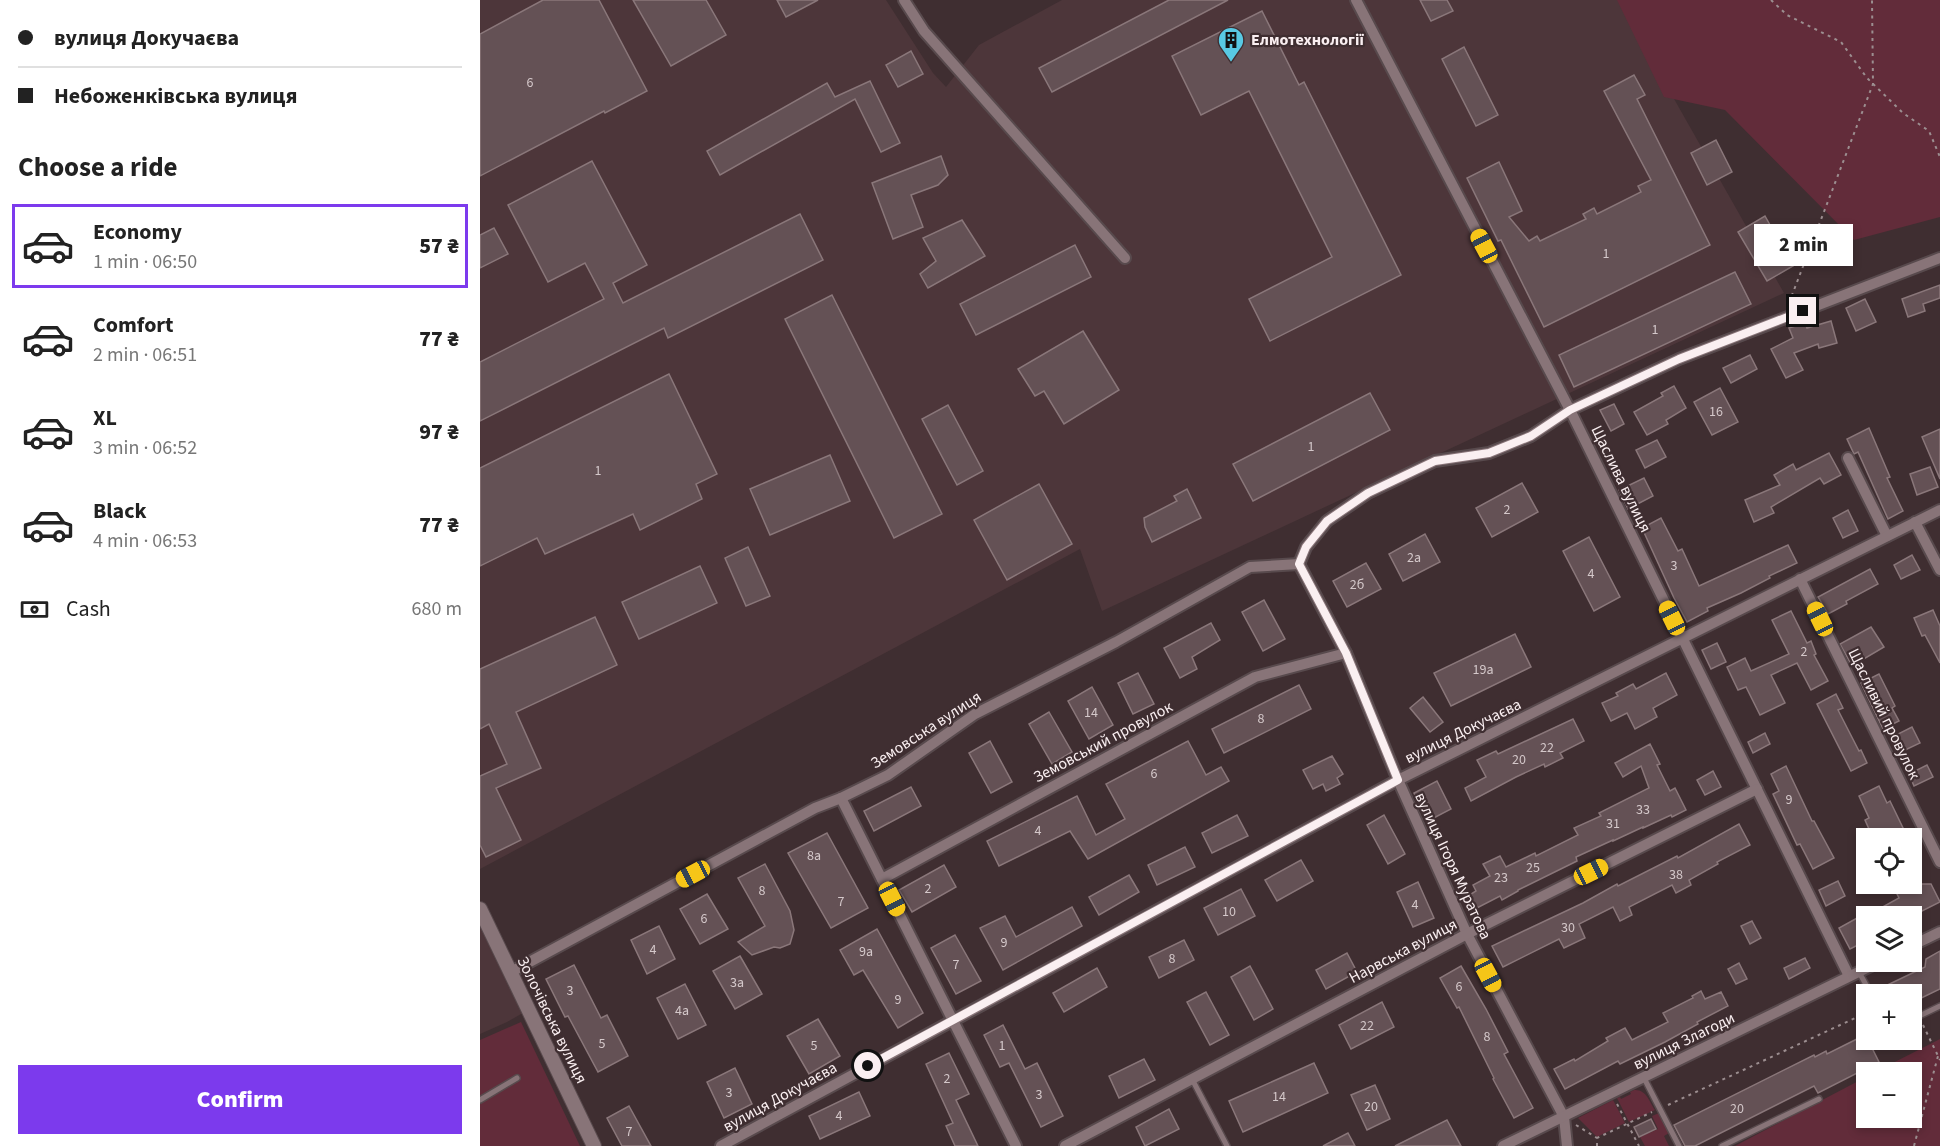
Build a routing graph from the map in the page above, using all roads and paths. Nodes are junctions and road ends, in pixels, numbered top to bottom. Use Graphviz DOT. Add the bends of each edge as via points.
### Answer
graph roads {
  1 [pos="904,0"];
  2 [pos="1356,0"];
  3 [pos="1771,0"];
  4 [pos="1872,0"];
  5 [pos="1873,84"];
  6 [pos="1940,157"];
  7 [pos="1125,258"];
  8 [pos="1940,258"];
  9 [pos="1783,319"];
  10 [pos="1570,410"];
  11 [pos="1848,458"];
  12 [pos="1940,510"];
  13 [pos="1915,522"];
  14 [pos="1887,536"];
  15 [pos="1299,564"];
  16 [pos="1940,570"];
  17 [pos="1800,579"];
  18 [pos="1682,639"];
  19 [pos="1346,653"];
  20 [pos="1398,780"];
  21 [pos="1757,789"];
  22 [pos="841,798"];
  23 [pos="1940,862"];
  24 [pos="882,879"];
  25 [pos="480,909"];
  26 [pos="1940,932"];
  27 [pos="1467,934"];
  28 [pos="1922,941"];
  29 [pos="511,972"];
  30 [pos="1858,972"];
  31 [pos="1854,974"];
  32 [pos="1862,984"];
  33 [pos="1940,1006"];
  34 [pos="1922,1015"];
  35 [pos="1856,1018"];
  36 [pos="952,1020"];
  37 [pos="1922,1024"];
  38 [pos="1939,1055"];
  39 [pos="1940,1060"];
  40 [pos="516,1078"];
  41 [pos="1644,1078"];
  42 [pos="1192,1079"];
  43 [pos="1612,1094"];
  44 [pos="1819,1099"];
  45 [pos="480,1100"];
  46 [pos="1660,1109"];
  47 [pos="1564,1117"];
  48 [pos="1628,1124"];
  49 [pos="1597,1138"];
  50 [pos="594,1146"];
  51 [pos="721,1146"];
  52 [pos="1016,1146"];
  53 [pos="1065,1146"];
  54 [pos="1227,1146"];
  55 [pos="1503,1146"];
  56 [pos="1567,1146"];
  57 [pos="1597,1146"];
  58 [pos="1639,1146"];
  59 [pos="1679,1146"];
  60 [pos="1722,1146"];
  61 [pos="1914,1146"];
  1 -- 7 [label="street" via="924,31"];
  2 -- 10 [label="street, Щаслива вулиця"];
  3 -- 5 [label="path" via="1787,15 1841,42"];
  4 -- 5 [label="path"];
  5 -- 6 [label="path" via="1929,131"];
  5 -- 9 [label="path"];
  8 -- 9 [label="street"];
  9 -- 10 [label="street" via="1679,359"];
  10 -- 15 [label="street" via="1531,436 1489,453 1435,461 1368,493 1327,521 1306,547"];
  10 -- 18 [label="street, Щаслива вулиця"];
  11 -- 14 [label="street"];
  12 -- 13 [label="street, вулиця Докучаєва"];
  13 -- 14 [label="street, вулиця Докучаєва"];
  13 -- 16 [label="street"];
  14 -- 17 [label="street, вулиця Докучаєва"];
  15 -- 19 [label="street, вулиця Ігоря Муратова"];
  15 -- 22 [label="street, Земовська вулиця" via="1250,567 975,714 888,775"];
  17 -- 18 [label="street, вулиця Докучаєва"];
  17 -- 23 [label="street, Щасливий провулок"];
  18 -- 20 [label="street, вулиця Докучаєва"];
  18 -- 21 [label="street, Щаслива вулиця"];
  19 -- 20 [label="street, вулиця Ігоря Муратова"];
  19 -- 24 [label="street, Земовський провулок" via="1255,677"];
  20 -- 27 [label="street, вулиця Ігоря Муратова"];
  20 -- 36 [label="street, вулиця Докучаєва"];
  21 -- 27 [label="street, Нарвська вулиця"];
  21 -- 31 [label="street, Щаслива вулиця"];
  22 -- 24 [label="street"];
  22 -- 29 [label="street, Земовська вулиця" via="815,808"];
  24 -- 36 [label="street"];
  25 -- 29 [label="street, Золочівська вулиця"];
  26 -- 28 [label="street"];
  27 -- 42 [label="street, Нарвська вулиця"];
  27 -- 47 [label="street, вулиця Ігоря Муратова"];
  29 -- 50 [label="street, Золочівська вулиця"];
  30 -- 31 [label="street, вулиця Злагоди"];
  31 -- 32 [label="lane"];
  31 -- 41 [label="street, вулиця Злагоди"];
  33 -- 34 [label="lane"];
  35 -- 46 [label="path"];
  36 -- 51 [label="street, вулиця Докучаєва"];
  36 -- 52 [label="street"];
  37 -- 38 [label="path"];
  38 -- 39 [label="path"];
  38 -- 61 [label="path"];
  40 -- 45 [label="lane"];
  41 -- 43 [label="street, вулиця Злагоди"];
  41 -- 46 [label="lane"];
  42 -- 53 [label="street, Нарвська вулиця"];
  42 -- 54 [label="lane"];
  43 -- 47 [label="street, вулиця Злагоди"];
  43 -- 48 [label="path"];
  44 -- 60 [label="lane"];
  46 -- 48 [label="path"];
  46 -- 59 [label="lane"];
  47 -- 49 [label="path"];
  47 -- 55 [label="street, вулиця Злагоди"];
  47 -- 56 [label="street, вулиця Ігоря Муратова"];
  48 -- 49 [label="path"];
  48 -- 58 [label="path"];
  49 -- 57 [label="path"];
}
